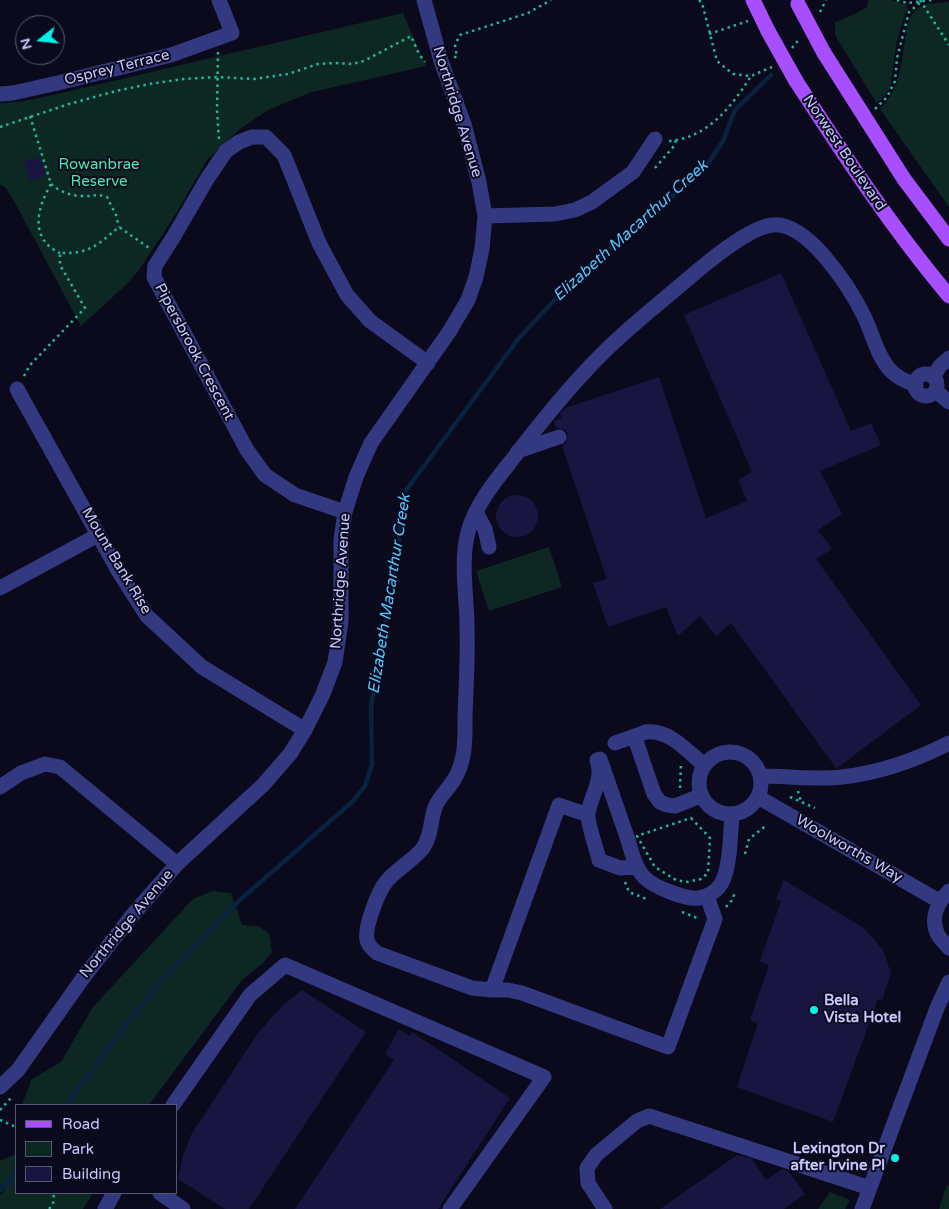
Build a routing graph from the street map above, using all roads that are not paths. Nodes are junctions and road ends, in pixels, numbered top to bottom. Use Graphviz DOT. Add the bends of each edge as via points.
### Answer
graph roads {
  1 [pos="219,0"];
  2 [pos="424,0"];
  3 [pos="753,0"];
  4 [pos="797,2"];
  5 [pos="0,94"];
  6 [pos="655,139"];
  7 [pos="485,216"];
  8 [pos="949,239"];
  9 [pos="949,296"];
  10 [pos="949,358"];
  11 [pos="428,363"];
  12 [pos="934,384"];
  13 [pos="17,388"];
  14 [pos="949,402"];
  15 [pos="559,437"];
  16 [pos="518,451"];
  17 [pos="345,512"];
  18 [pos="476,512"];
  19 [pos="98,535"];
  20 [pos="489,547"];
  21 [pos="0,588"];
  22 [pos="305,730"];
  23 [pos="642,738"];
  24 [pos="615,743"];
  25 [pos="949,743"];
  26 [pos="704,764"];
  27 [pos="760,776"];
  28 [pos="0,786"];
  29 [pos="700,796"];
  30 [pos="758,797"];
  31 [pos="588,815"];
  32 [pos="732,815"];
  33 [pos="177,864"];
  34 [pos="637,867"];
  35 [pos="707,896"];
  36 [pos="944,896"];
  37 [pos="949,948"];
  38 [pos="949,982"];
  39 [pos="492,990"];
  40 [pos="0,1087"];
  41 [pos="174,1104"];
  42 [pos="870,1188"];
  43 [pos="113,1194"];
  44 [pos="161,1194"];
  45 [pos="105,1209"];
  46 [pos="183,1209"];
  47 [pos="450,1209"];
  48 [pos="605,1209"];
  49 [pos="862,1209"];
  1 -- 5 [label="street, Osprey Terrace" via="225,35 134,65"];
  2 -- 7 [label="street, Northridge Avenue" via="441,61 464,124 480,182"];
  3 -- 9 [label="main road, Norwest Boulevard, bridge" via="796,81 875,201"];
  4 -- 8 [label="main road, bridge" via="824,53 904,179"];
  6 -- 7 [label="street" via="633,172 592,202 575,210 555,214"];
  7 -- 11 [label="street, Northridge Avenue" via="482,249 468,300"];
  10 -- 12 [label="street" via="940,366"];
  11 -- 17 [label="street, Northridge Avenue" via="371,443"];
  11 -- 17 [label="street, Pipersbrook Crescent" via="370,321 347,295 319,243 284,155 266,137 252,137 226,151 155,266 154,277 247,450 265,474 295,495"];
  12 -- 14 [label="street"];
  12 -- 16 [label="street" via="931,395 924,396 916,385 898,377 883,361 853,297 824,257 796,231 773,225 753,232 713,258 649,312 600,356"];
  13 -- 19 [label="street, Mount Bank Rise"];
  15 -- 16 [label="street"];
  16 -- 18 [label="street"];
  17 -- 22 [label="street, Northridge Avenue" via="341,622 335,662"];
  18 -- 20 [label="street" via="485,529"];
  18 -- 39 [label="street" via="464,553 467,627 464,754 454,779 435,808 429,837 380,892 366,930 366,939 377,953 472,988"];
  19 -- 21 [label="street"];
  19 -- 22 [label="street, Mount Bank Rise" via="147,616 202,667"];
  22 -- 33 [label="street, Northridge Avenue" via="290,754 263,785"];
  23 -- 24 [label="street, bridge"];
  23 -- 26 [label="street" via="656,731 666,735"];
  23 -- 29 [label="street" via="654,794 660,802 675,806"];
  25 -- 27 [label="street" via="896,765 859,774 825,778"];
  26 -- 27 [label="street" via="719,753 740,753 756,766"];
  26 -- 29 [label="street" via="698,786"];
  27 -- 30 [label="street"];
  28 -- 33 [label="street" via="45,764 60,767"];
  29 -- 32 [label="street" via="713,810"];
  30 -- 32 [label="street" via="747,810"];
  30 -- 36 [label="street, Woolworths Way"];
  31 -- 34 [label="street" via="599,860 620,868"];
  31 -- 34 [label="street, bridge" via="600,777 599,759"];
  31 -- 39 [label="street" via="559,805"];
  32 -- 35 [label="street" via="726,868 721,884"];
  33 -- 40 [label="street, Northridge Avenue" via="88,970 18,1070"];
  34 -- 35 [label="street" via="653,885 690,898"];
  35 -- 39 [label="street" via="714,919 668,1047 522,993"];
  36 -- 37 [label="street" via="934,918 938,936"];
  38 -- 42 [label="street"];
  41 -- 47 [label="street" via="250,995 285,965 544,1077"];
  42 -- 48 [label="street" via="649,1116 637,1121 609,1144 587,1168 588,1184"];
  42 -- 49 [label="street"];
  43 -- 45 [label="street"];
  44 -- 46 [label="street"];
}
